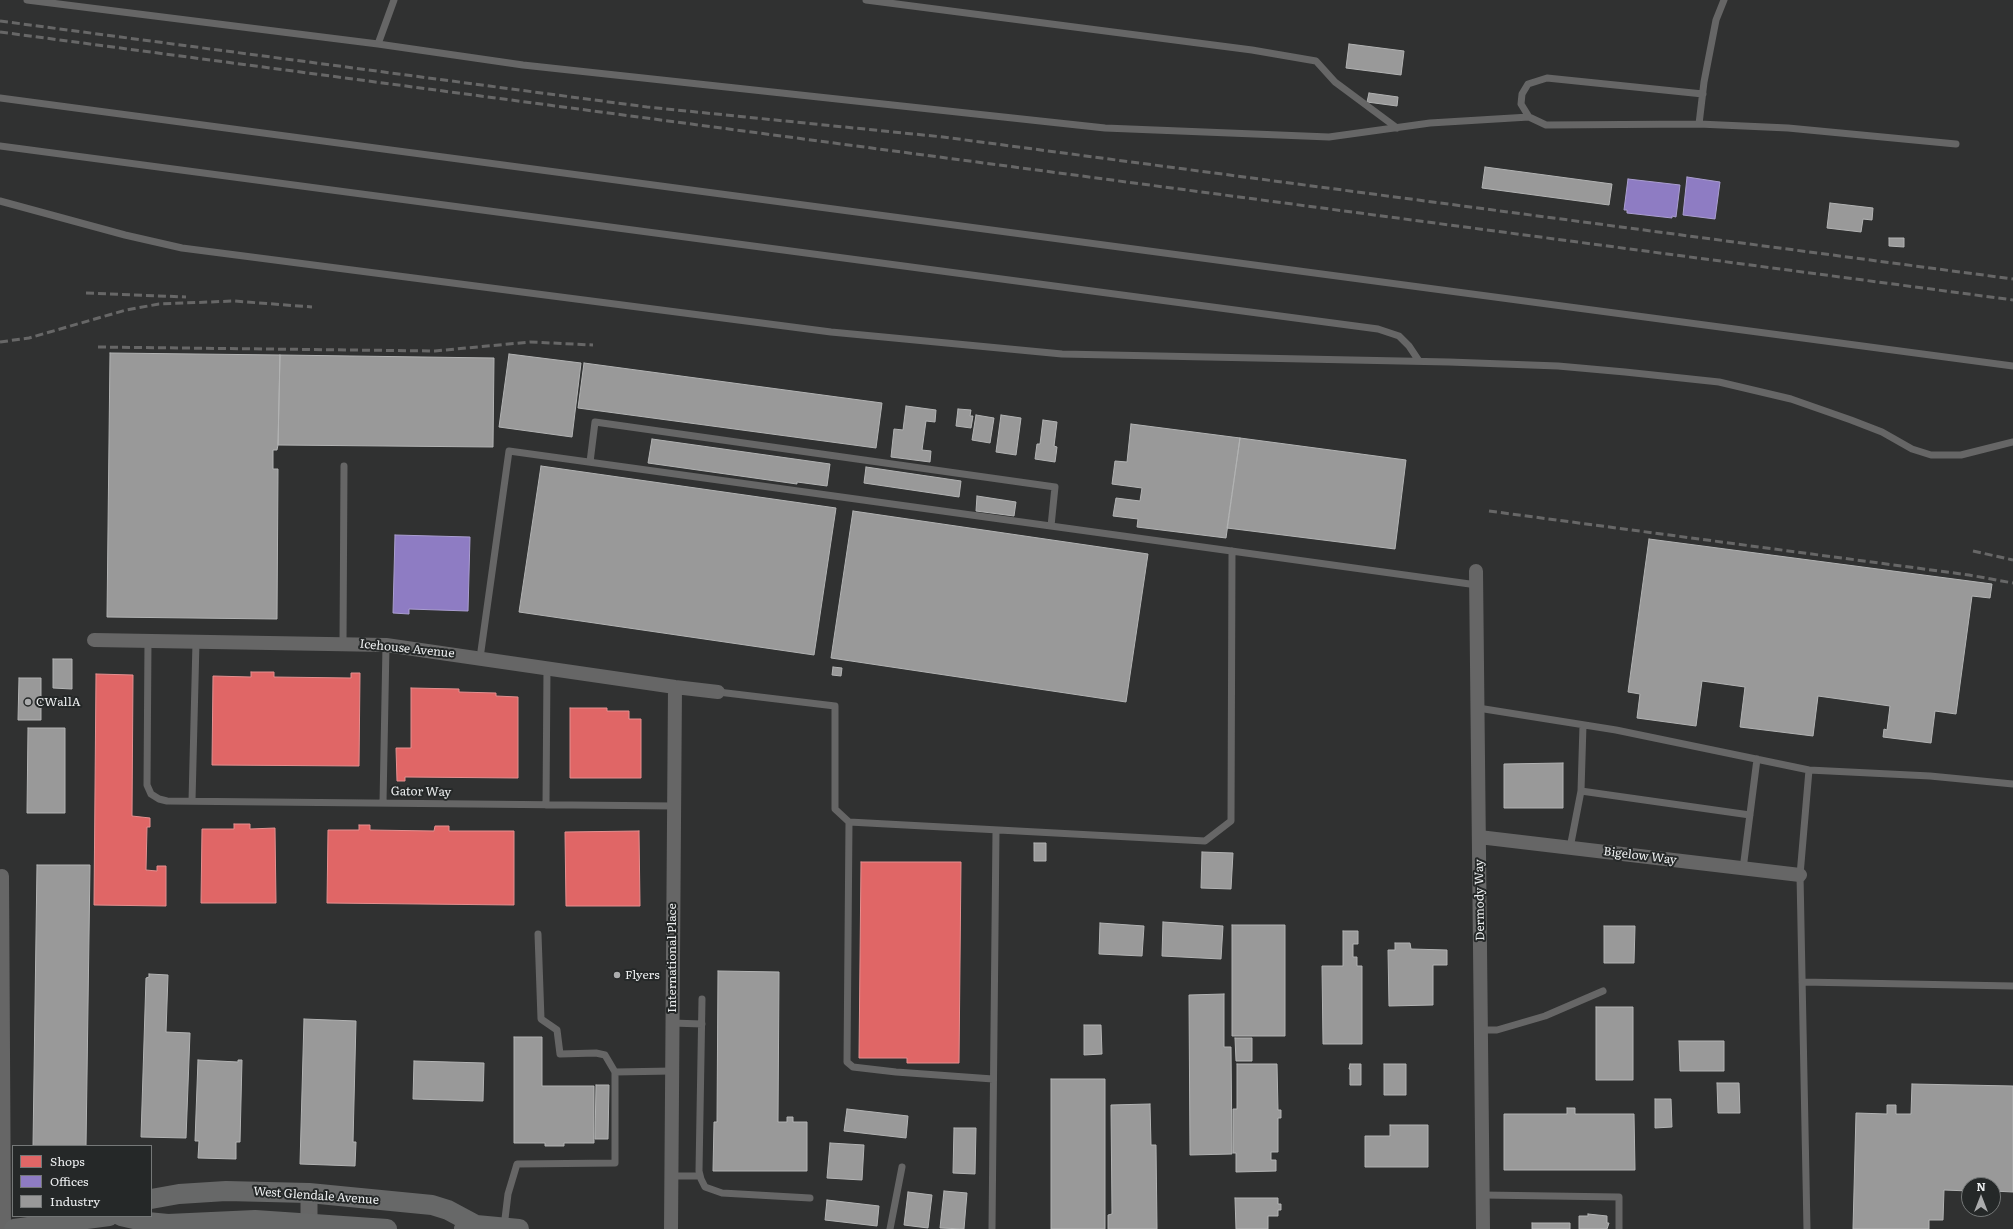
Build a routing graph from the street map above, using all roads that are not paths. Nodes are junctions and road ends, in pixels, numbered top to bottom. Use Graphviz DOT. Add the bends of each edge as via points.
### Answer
graph roads {
  1 [pos="27,0"];
  2 [pos="394,0"];
  3 [pos="866,0"];
  4 [pos="1724,0"];
  5 [pos="378,44"];
  6 [pos="1703,94"];
  7 [pos="0,98"];
  8 [pos="1529,117"];
  9 [pos="1699,124"];
  10 [pos="1397,128"];
  11 [pos="1956,144"];
  12 [pos="0,146"];
  13 [pos="0,201"];
  14 [pos="1419,361"];
  15 [pos="2013,366"];
  16 [pos="2013,442"];
  17 [pos="590,462"];
  18 [pos="344,466"];
  19 [pos="1051,526"];
  20 [pos="1232,551"];
  21 [pos="1476,571"];
  22 [pos="1477,585"];
  23 [pos="94,640"];
  24 [pos="148,641"];
  25 [pos="196,642"];
  26 [pos="343,644"];
  27 [pos="386,645"];
  28 [pos="480,658"];
  29 [pos="547,668"];
  30 [pos="675,687"];
  31 [pos="718,692"];
  32 [pos="1478,708"];
  33 [pos="1583,725"];
  34 [pos="1757,759"];
  35 [pos="1809,770"];
  36 [pos="2013,784"];
  37 [pos="1580,791"];
  38 [pos="192,801"];
  39 [pos="383,803"];
  40 [pos="546,805"];
  41 [pos="674,806"];
  42 [pos="1750,815"];
  43 [pos="849,822"];
  44 [pos="996,830"];
  45 [pos="1479,837"];
  46 [pos="1570,848"];
  47 [pos="1743,869"];
  48 [pos="1800,875"];
  49 [pos="2,876"];
  50 [pos="538,934"];
  51 [pos="1802,982"];
  52 [pos="2013,986"];
  53 [pos="1603,991"];
  54 [pos="702,999"];
  55 [pos="672,1023"];
  56 [pos="702,1024"];
  57 [pos="1481,1030"];
  58 [pos="672,1071"];
  59 [pos="615,1072"];
  60 [pos="993,1079"];
  61 [pos="902,1167"];
  62 [pos="671,1176"];
  63 [pos="699,1176"];
  64 [pos="309,1193"];
  65 [pos="1483,1195"];
  66 [pos="152,1198"];
  67 [pos="810,1198"];
  68 [pos="102,1217"];
  69 [pos="125,1217"];
  70 [pos="309,1226"];
  71 [pos="471,1228"];
  72 [pos="512,1228"];
  73 [pos="4,1229"];
  74 [pos="14,1229"];
  75 [pos="387,1229"];
  76 [pos="671,1229"];
  77 [pos="890,1229"];
  78 [pos="992,1229"];
  79 [pos="1483,1229"];
  80 [pos="1620,1229"];
  81 [pos="1807,1229"];
  1 -- 5 [label="lane"];
  2 -- 5 [label="lane"];
  3 -- 10 [label="lane" via="1245,49 1316,61 1335,82"];
  4 -- 6 [label="lane" via="1716,20"];
  5 -- 10 [label="lane" via="523,65 1105,128 1329,137"];
  6 -- 8 [label="lane" via="1547,78 1528,84 1522,94 1521,104"];
  6 -- 9 [label="lane"];
  7 -- 15 [label="lane"];
  8 -- 9 [label="lane" via="1546,125"];
  8 -- 10 [label="lane" via="1430,123"];
  9 -- 11 [label="lane" via="1788,128"];
  12 -- 14 [label="lane" via="1378,329 1399,336"];
  13 -- 14 [label="lane" via="182,248 832,332 1062,354"];
  14 -- 16 [label="lane" via="1558,366 1718,382 1791,399 1882,432 1912,449 1931,456 1961,455"];
  17 -- 19 [label="lane"];
  17 -- 19 [label="lane" via="596,422 1055,487"];
  17 -- 28 [label="lane" via="509,451"];
  18 -- 26 [label="lane"];
  19 -- 20 [label="lane"];
  20 -- 22 [label="lane"];
  20 -- 44 [label="lane" via="1231,821 1206,841"];
  21 -- 22 [label="street, Dermody Way"];
  22 -- 32 [label="street, Dermody Way"];
  23 -- 24 [label="street, Icehouse Avenue"];
  24 -- 25 [label="street, Icehouse Avenue"];
  24 -- 38 [label="lane, Gator Way" via="147,785 151,794 167,801"];
  25 -- 26 [label="street, Icehouse Avenue"];
  25 -- 38 [label="lane"];
  26 -- 27 [label="street, Icehouse Avenue"];
  27 -- 28 [label="street, Icehouse Avenue"];
  27 -- 39 [label="lane"];
  28 -- 29 [label="street, Icehouse Avenue"];
  29 -- 30 [label="street, Icehouse Avenue"];
  29 -- 40 [label="lane"];
  30 -- 31 [label="street, Icehouse Avenue"];
  30 -- 41 [label="street, International Place"];
  31 -- 43 [label="lane" via="835,706 835,809"];
  32 -- 33 [label="lane"];
  32 -- 45 [label="street, Dermody Way"];
  33 -- 34 [label="lane"];
  33 -- 37 [label="lane"];
  34 -- 35 [label="lane"];
  34 -- 42 [label="lane"];
  35 -- 36 [label="lane" via="1930,776"];
  35 -- 48 [label="lane"];
  37 -- 42 [label="lane"];
  37 -- 46 [label="lane"];
  38 -- 39 [label="lane, Gator Way"];
  39 -- 40 [label="lane, Gator Way"];
  40 -- 41 [label="lane, Gator Way"];
  41 -- 55 [label="street, International Place"];
  42 -- 47 [label="lane"];
  43 -- 44 [label="lane"];
  43 -- 60 [label="lane" via="847,1062 852,1067"];
  44 -- 60 [label="lane"];
  45 -- 46 [label="street, Bigelow Way"];
  45 -- 57 [label="street, Dermody Way"];
  46 -- 47 [label="street, Bigelow Way"];
  47 -- 48 [label="street, Bigelow Way"];
  48 -- 51 [label="lane"];
  49 -- 73 [label="street"];
  50 -- 59 [label="lane" via="541,1019 557,1030 560,1054 604,1055"];
  51 -- 52 [label="lane"];
  51 -- 81 [label="lane"];
  53 -- 57 [label="lane" via="1545,1016 1497,1030"];
  54 -- 56 [label="lane"];
  55 -- 56 [label="lane"];
  55 -- 58 [label="street, International Place"];
  56 -- 63 [label="lane"];
  57 -- 65 [label="street, Dermody Way"];
  58 -- 59 [label="lane"];
  58 -- 62 [label="street, International Place"];
  59 -- 72 [label="lane" via="615,1163 517,1164 508,1194"];
  60 -- 78 [label="lane"];
  61 -- 77 [label="lane"];
  62 -- 63 [label="lane"];
  62 -- 76 [label="street, International Place"];
  63 -- 67 [label="lane" via="706,1187 722,1193"];
  64 -- 66 [label="main road, West Glendale Avenue" via="226,1191"];
  64 -- 70 [label="street"];
  64 -- 71 [label="main road, West Glendale Avenue" via="432,1205 448,1210"];
  65 -- 79 [label="street, Dermody Way"];
  65 -- 80 [label="lane" via="1619,1197"];
  68 -- 74 [label="main road"];
  69 -- 70 [label="main road" via="168,1224 225,1220"];
  70 -- 75 [label="main road"];
  71 -- 72 [label="main road, West Glendale Avenue"];
}
